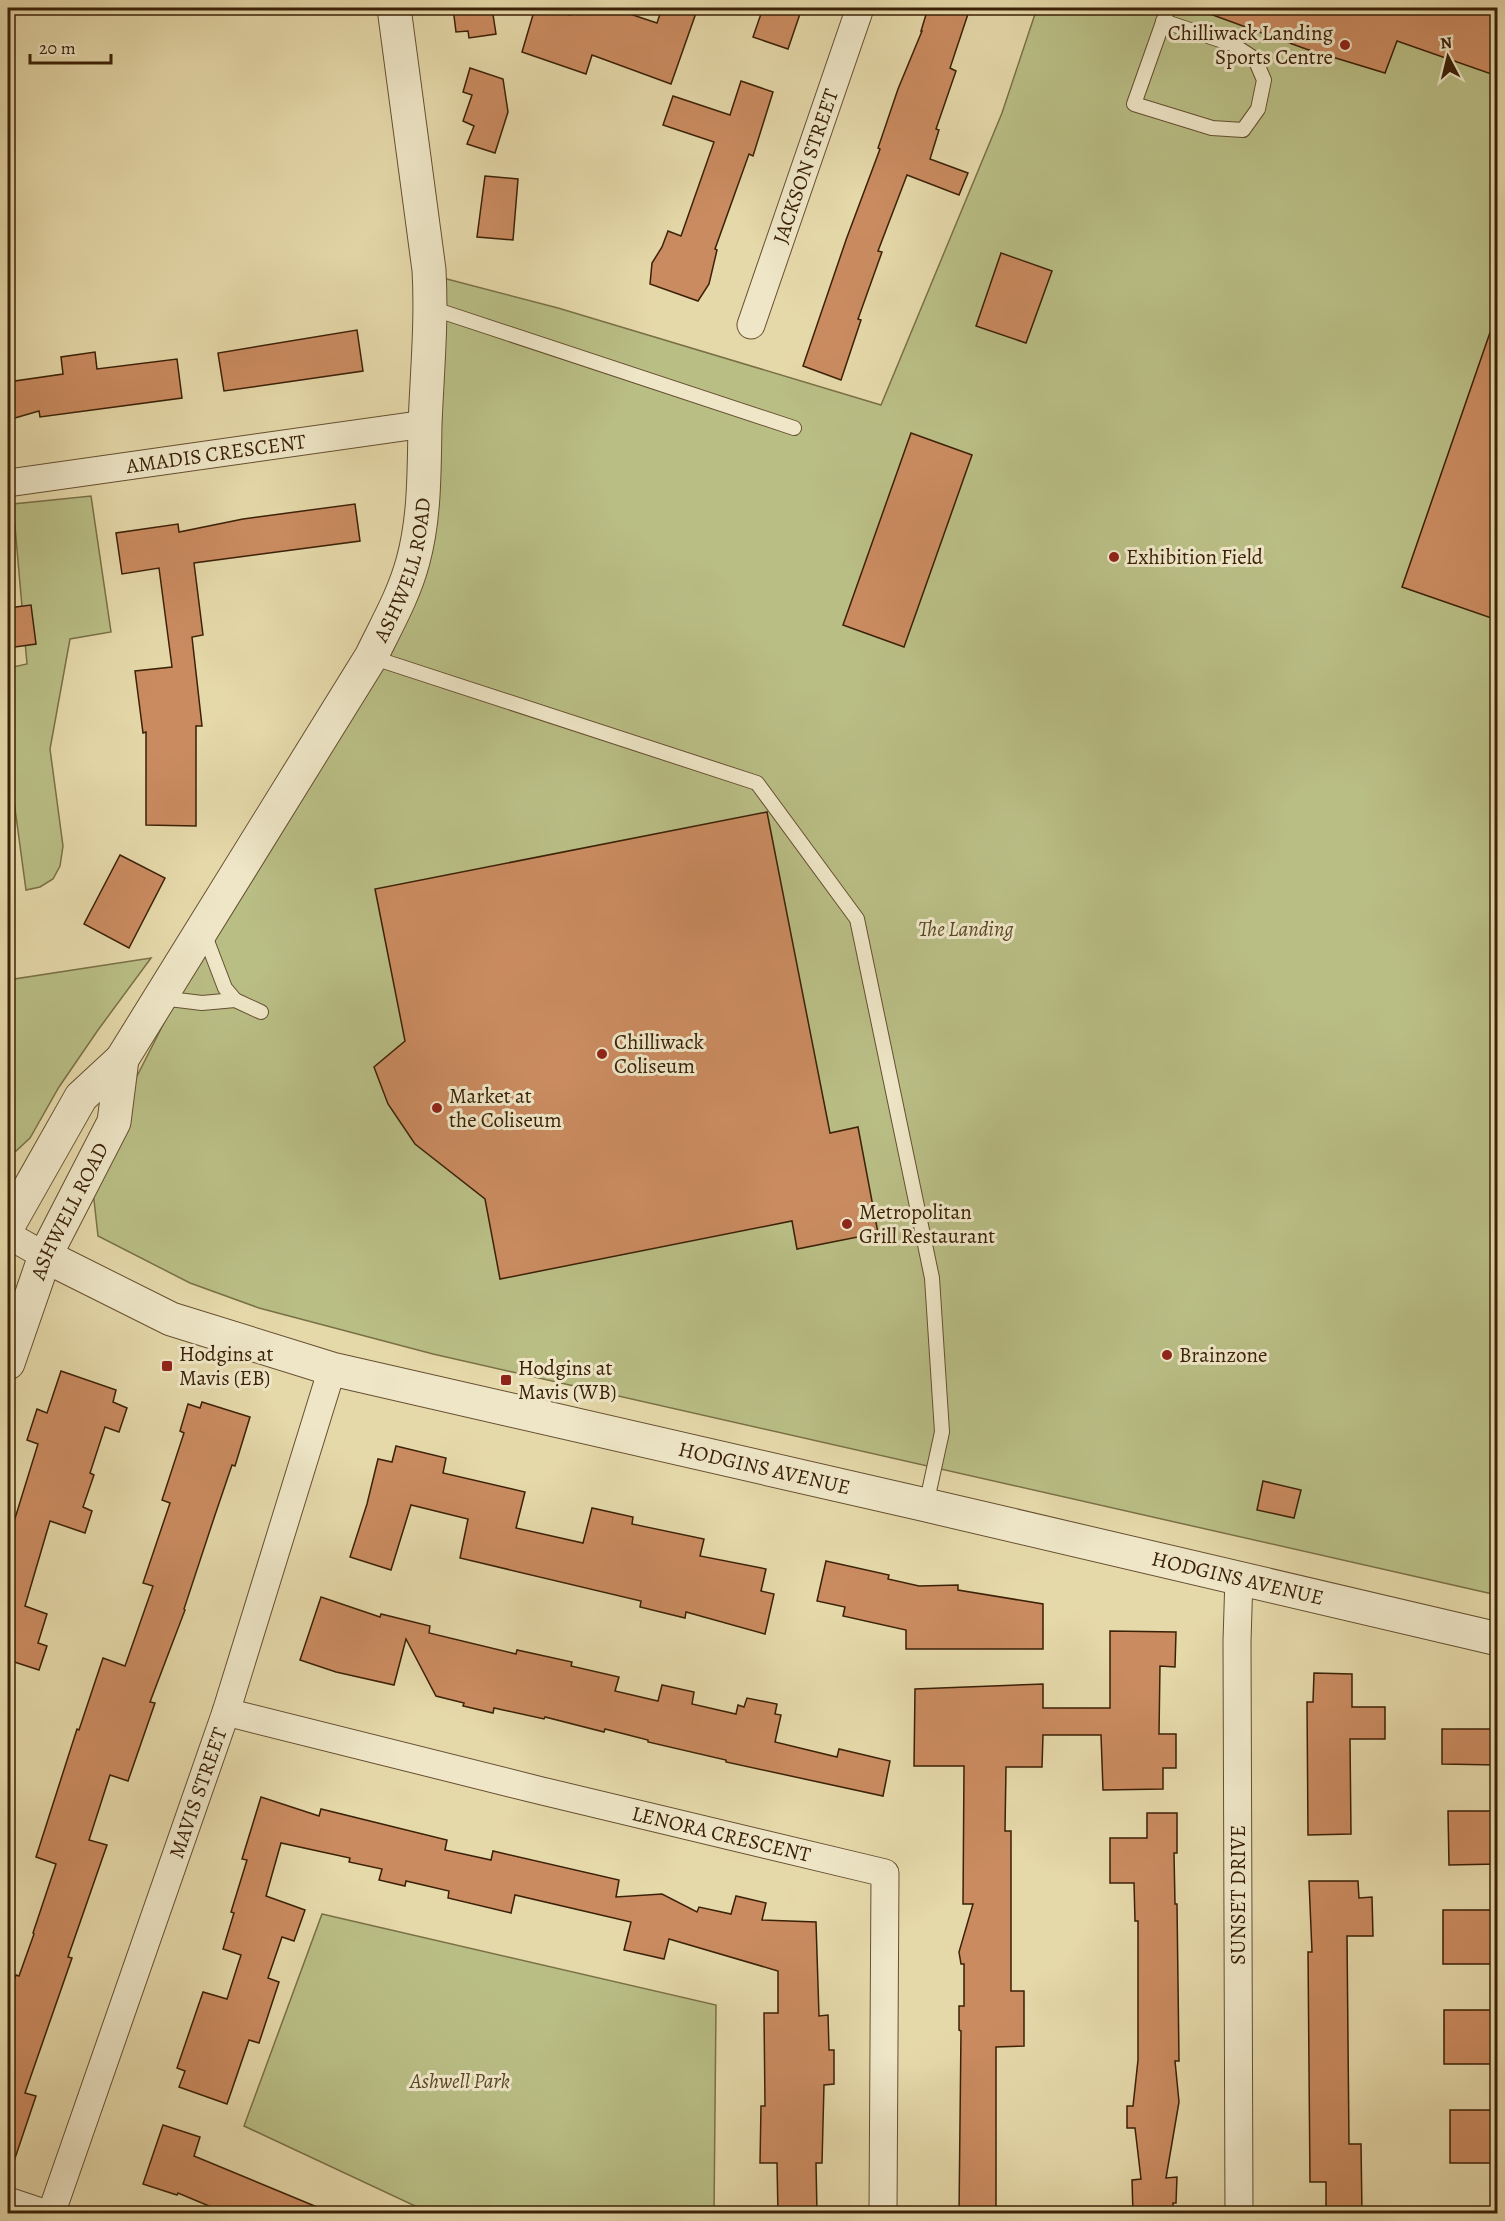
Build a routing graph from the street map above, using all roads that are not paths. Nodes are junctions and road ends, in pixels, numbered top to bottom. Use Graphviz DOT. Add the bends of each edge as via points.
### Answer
graph roads {
  1 [pos="394,8"];
  2 [pos="860,8"];
  3 [pos="1168,8"];
  4 [pos="1163,21"];
  5 [pos="431,308"];
  6 [pos="751,325"];
  7 [pos="425,424"];
  8 [pos="794,428"];
  9 [pos="8,483"];
  10 [pos="370,657"];
  11 [pos="203,929"];
  12 [pos="161,998"];
  13 [pos="235,1000"];
  14 [pos="261,1012"];
  15 [pos="123,1059"];
  16 [pos="8,1226"];
  17 [pos="8,1235"];
  18 [pos="45,1256"];
  19 [pos="8,1363"];
  20 [pos="332,1369"];
  21 [pos="926,1505"];
  22 [pos="1239,1578"];
  23 [pos="1497,1639"];
  24 [pos="226,1712"];
  25 [pos="8,2201"];
  26 [pos="49,2214"];
  27 [pos="883,2214"];
  28 [pos="1239,2214"];
  1 -- 5 [label="street, ASHWELL ROAD"];
  2 -- 6 [label="street, JACKSON STREET"];
  3 -- 4 [label="lane"];
  4 -- 4 [label="lane" via="1134,104 1212,128 1243,130 1258,109 1264,80 1255,58 1232,44"];
  5 -- 7 [label="street, ASHWELL ROAD"];
  5 -- 8 [label="lane"];
  7 -- 9 [label="street, AMADIS CRESCENT"];
  7 -- 10 [label="street, ASHWELL ROAD" via="421,529 401,597"];
  10 -- 11 [label="street, ASHWELL ROAD"];
  10 -- 21 [label="lane" via="757,783 857,918 932,1278 942,1432"];
  11 -- 12 [label="street, ASHWELL ROAD"];
  11 -- 13 [label="lane" via="225,988"];
  12 -- 13 [label="lane" via="202,1003"];
  12 -- 15 [label="street, ASHWELL ROAD"];
  13 -- 14 [label="lane"];
  15 -- 16 [label="street, ASHWELL ROAD" via="81,1096"];
  15 -- 18 [label="street, ASHWELL ROAD" via="114,1122"];
  17 -- 18 [label="street"];
  18 -- 19 [label="street, ASHWELL ROAD"];
  18 -- 20 [label="street, HODGINS AVENUE" via="171,1319"];
  20 -- 21 [label="street, HODGINS AVENUE"];
  20 -- 24 [label="street, MAVIS STREET"];
  21 -- 22 [label="street, HODGINS AVENUE"];
  22 -- 23 [label="street, HODGINS AVENUE"];
  22 -- 28 [label="street, SUNSET DRIVE"];
  24 -- 26 [label="street, MAVIS STREET"];
  24 -- 27 [label="street, LENORA CRESCENT" via="885,1873"];
  25 -- 26 [label="street"];
}
